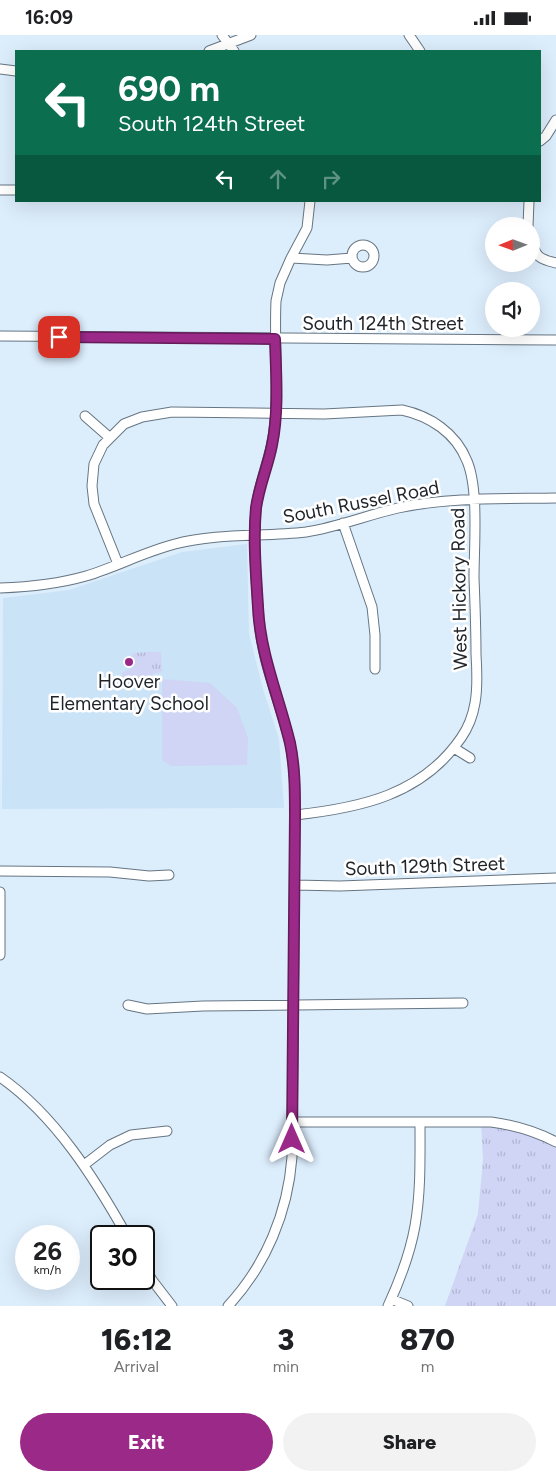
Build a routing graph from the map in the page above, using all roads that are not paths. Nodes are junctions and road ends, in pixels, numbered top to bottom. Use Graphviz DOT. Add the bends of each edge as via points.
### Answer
graph roads {
  1 [pos="222,35"];
  2 [pos="251,35"];
  3 [pos="409,35"];
  4 [pos="231,48"];
  5 [pos="217,50"];
  6 [pos="419,50"];
  7 [pos="0,69"];
  8 [pos="15,71"];
  9 [pos="556,120"];
  10 [pos="541,140"];
  11 [pos="0,190"];
  12 [pos="15,190"];
  13 [pos="310,202"];
  14 [pos="529,202"];
  15 [pos="528,217"];
  16 [pos="291,257"];
  17 [pos="352,258"];
  18 [pos="540,258"];
  19 [pos="556,263"];
  20 [pos="0,336"];
  21 [pos="275,339"];
  22 [pos="556,340"];
  23 [pos="275,414"];
  24 [pos="85,416"];
  25 [pos="109,437"];
  26 [pos="556,498"];
  27 [pos="474,500"];
  28 [pos="343,523"];
  29 [pos="256,535"];
  30 [pos="118,564"];
  31 [pos="0,588"];
  32 [pos="374,669"];
  33 [pos="454,748"];
  34 [pos="470,758"];
  35 [pos="295,815"];
  36 [pos="0,871"];
  37 [pos="169,875"];
  38 [pos="556,878"];
  39 [pos="294,885"];
  40 [pos="0,892"];
  41 [pos="0,955"];
  42 [pos="463,1003"];
  43 [pos="128,1005"];
  44 [pos="293,1007"];
  45 [pos="0,1077"];
  46 [pos="292,1122"];
  47 [pos="420,1122"];
  48 [pos="167,1131"];
  49 [pos="556,1142"];
  50 [pos="84,1165"];
  51 [pos="121,1225"];
  52 [pos="155,1282"];
  53 [pos="390,1303"];
  54 [pos="172,1306"];
  55 [pos="228,1306"];
  56 [pos="408,1306"];
  1 -- 4 [label="street"];
  2 -- 4 [label="street"];
  3 -- 6 [label="street"];
  4 -- 5 [label="street"];
  7 -- 8 [label="street"];
  9 -- 10 [label="street"];
  11 -- 12 [label="street"];
  13 -- 16 [label="street" via="306,228"];
  14 -- 15 [label="street"];
  16 -- 17 [label="street"];
  16 -- 21 [label="street" via="276,301"];
  18 -- 19 [label="street"];
  20 -- 21 [label="street, South 124th Street"];
  21 -- 22 [label="street, South 124th Street"];
  21 -- 23 [label="street"];
  23 -- 25 [label="street, West Hickory Road" via="152,415 124,424"];
  23 -- 27 [label="street, West Hickory Road" via="393,409 421,415 442,427 461,448 470,472"];
  23 -- 29 [label="street" via="272,444 256,508"];
  24 -- 25 [label="street"];
  25 -- 30 [label="street" via="97,456 92,486 94,504"];
  26 -- 27 [label="street, South Russel Road"];
  27 -- 28 [label="street, South Russel Road" via="414,505"];
  27 -- 33 [label="street, West Hickory Road" via="476,691 466,730"];
  28 -- 29 [label="street, South Russel Road" via="309,531"];
  28 -- 32 [label="street" via="372,607"];
  29 -- 30 [label="street, South Russel Road" via="212,537 174,544"];
  29 -- 35 [label="street" via="260,635 290,743"];
  30 -- 31 [label="street, South Russel Road" via="66,581"];
  33 -- 34 [label="street"];
  33 -- 35 [label="street, West Hickory Road" via="397,793 340,809"];
  35 -- 39 [label="street"];
  36 -- 37 [label="street"];
  38 -- 39 [label="street, South 129th Street"];
  39 -- 44 [label="street"];
  40 -- 41 [label="street"];
  42 -- 44 [label="street"];
  43 -- 44 [label="street" via="147,1009"];
  44 -- 46 [label="street"];
  45 -- 50 [label="street" via="30,1101"];
  46 -- 47 [label="street"];
  46 -- 55 [label="street" via="291,1176 285,1204 258,1265"];
  47 -- 49 [label="street" via="491,1122 530,1130"];
  47 -- 53 [label="street" via="415,1227"];
  48 -- 50 [label="street" via="125,1138"];
  50 -- 51 [label="street"];
  52 -- 54 [label="street"];
  53 -- 56 [label="street"];
}
